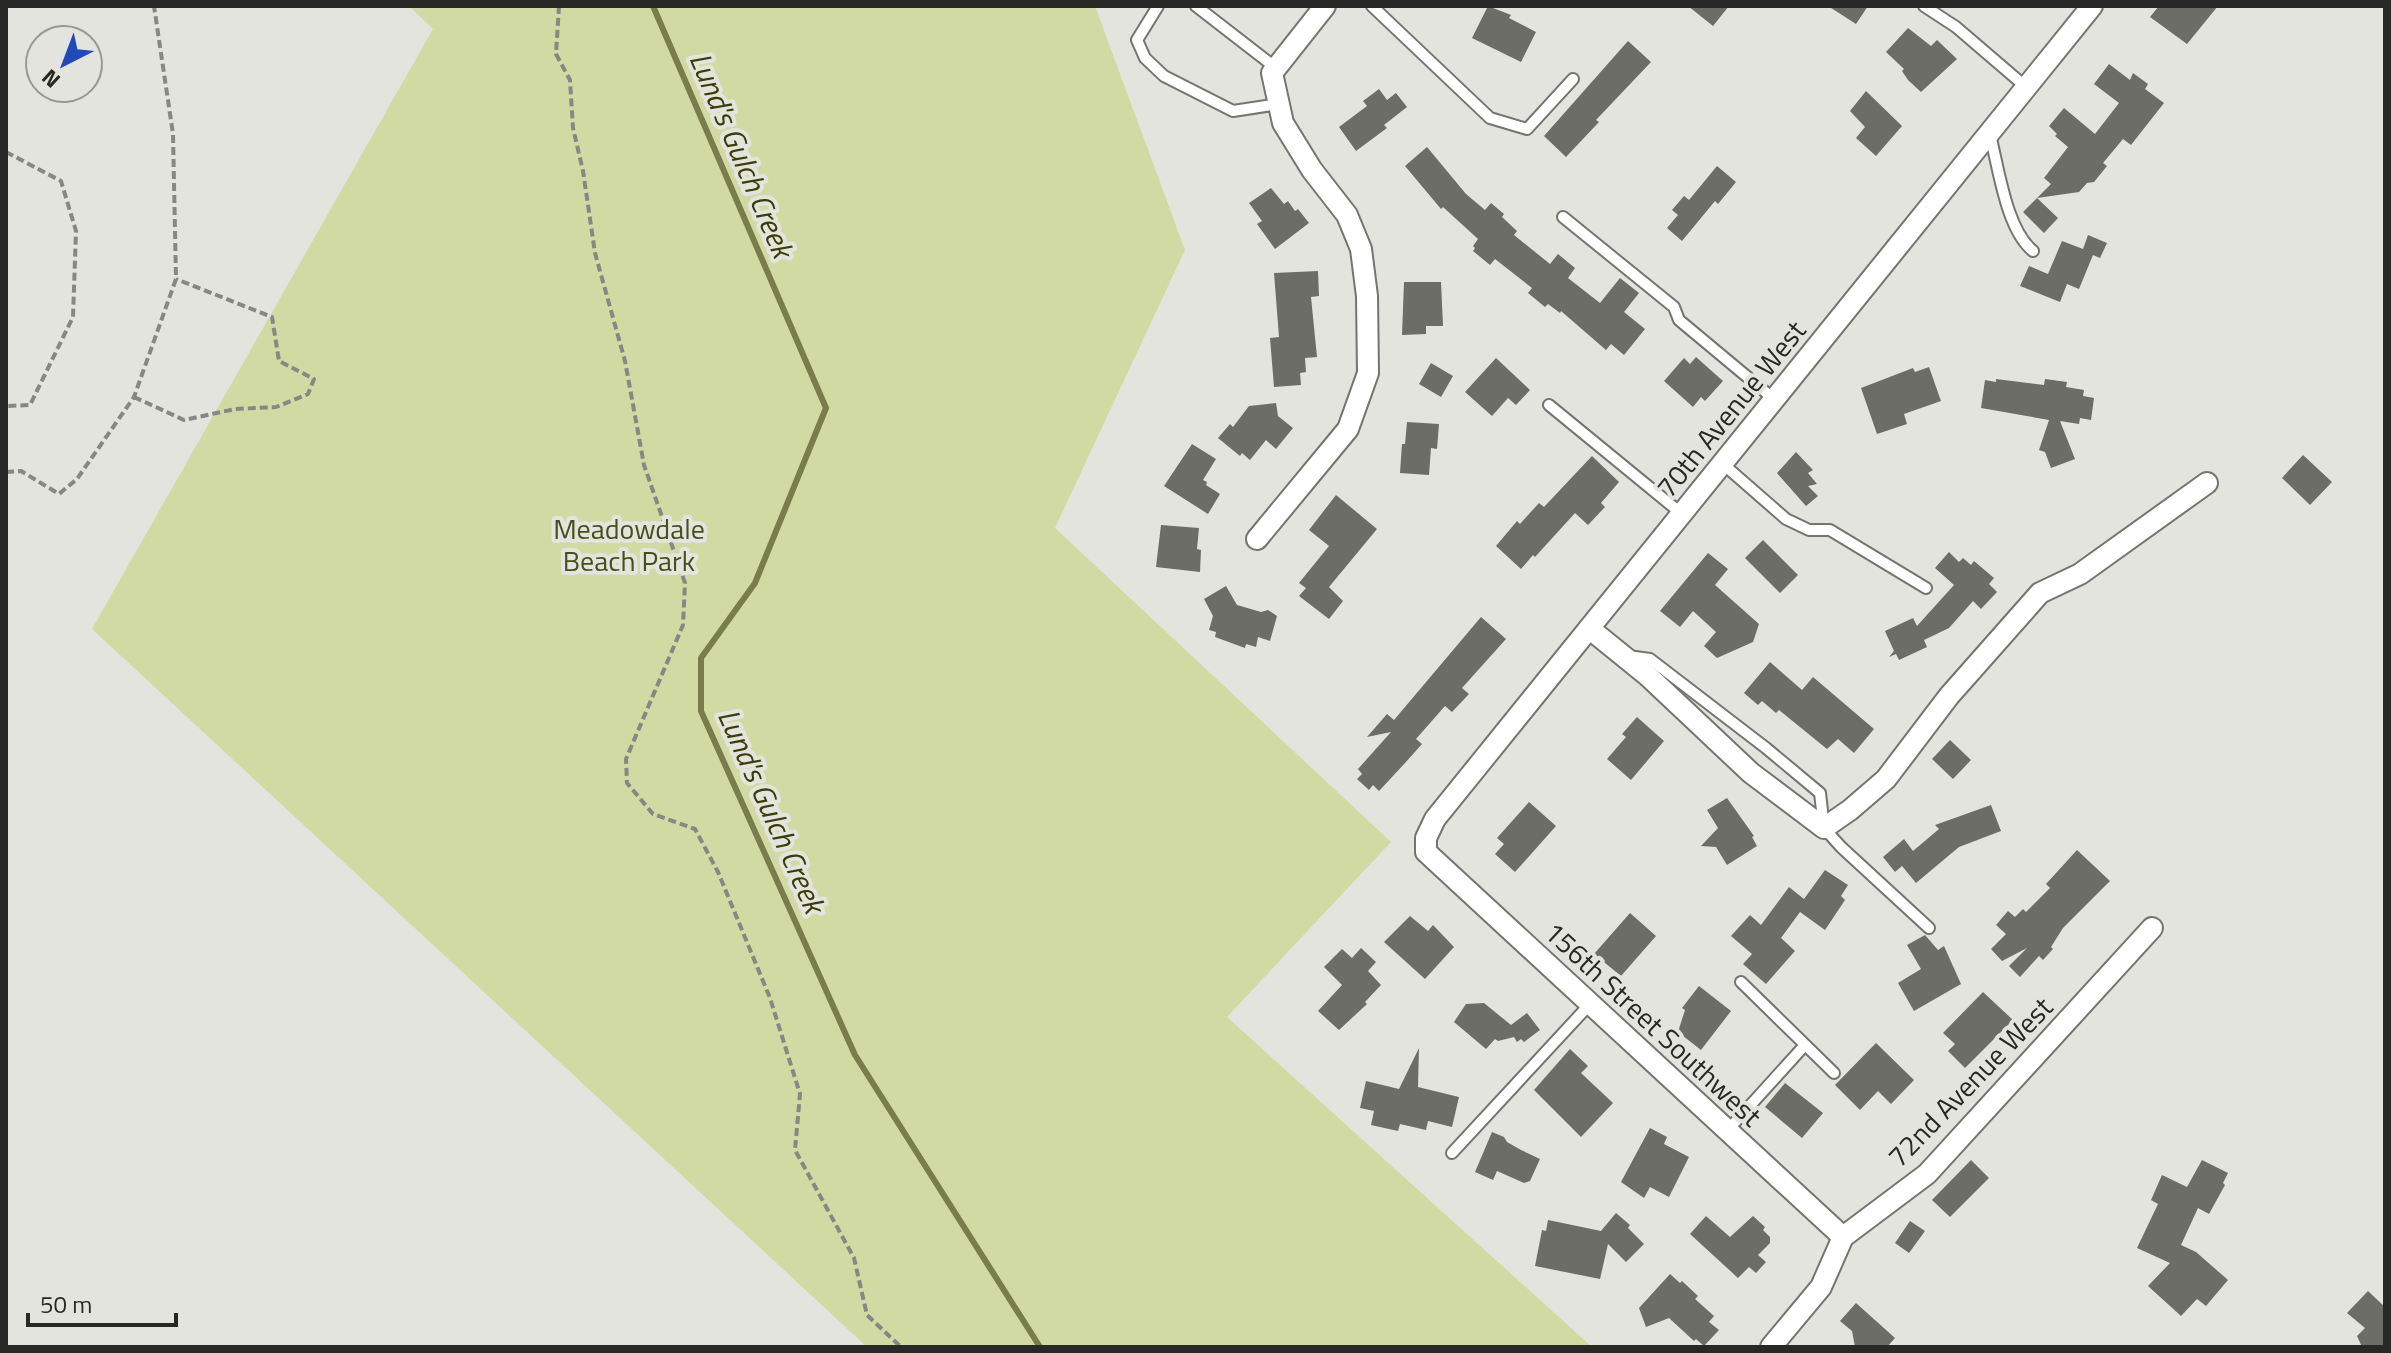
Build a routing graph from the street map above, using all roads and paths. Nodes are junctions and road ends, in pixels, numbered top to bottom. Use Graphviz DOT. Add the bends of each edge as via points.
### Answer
graph roads {
  1 [pos="154,6"];
  2 [pos="559,6"];
  3 [pos="1158,6"];
  4 [pos="1196,6"];
  5 [pos="1325,6"];
  6 [pos="1372,6"];
  7 [pos="1924,6"];
  8 [pos="2092,6"];
  9 [pos="1274,71"];
  10 [pos="1573,79"];
  11 [pos="2026,87"];
  12 [pos="1279,104"];
  13 [pos="1990,133"];
  14 [pos="6,152"];
  15 [pos="1563,217"];
  16 [pos="2033,251"];
  17 [pos="176,279"];
  18 [pos="134,397"];
  19 [pos="1775,400"];
  20 [pos="1549,405"];
  21 [pos="6,406"];
  22 [pos="1723,464"];
  23 [pos="6,472"];
  24 [pos="2207,483"];
  25 [pos="1682,514"];
  26 [pos="1257,539"];
  27 [pos="1926,588"];
  28 [pos="1590,629"];
  29 [pos="1622,655"];
  30 [pos="1824,828"];
  31 [pos="1426,852"];
  32 [pos="1929,928"];
  33 [pos="2152,928"];
  34 [pos="1741,982"];
  35 [pos="1590,1004"];
  36 [pos="1805,1045"];
  37 [pos="1834,1073"];
  38 [pos="1727,1131"];
  39 [pos="1452,1153"];
  40 [pos="1843,1237"];
  41 [pos="1780,1343"];
  42 [pos="901,1347"];
  1 -- 17 [label="path" via="173,134"];
  2 -- 42 [label="path" via="556,54 570,80 595,253 625,361 644,465 685,583 683,625 626,759 627,783 653,814 695,829 718,872 770,998 800,1094 795,1150 854,1258 867,1315"];
  3 -- 12 [label="lane" via="1137,40 1145,58 1164,76 1233,111"];
  4 -- 9 [label="lane"];
  5 -- 9 [label="street"];
  6 -- 10 [label="lane" via="1490,118 1527,129"];
  7 -- 11 [label="lane"];
  8 -- 11 [label="street, 70th Avenue West"];
  9 -- 12 [label="street"];
  11 -- 13 [label="street, 70th Avenue West"];
  12 -- 26 [label="street" via="1283,123 1347,215 1361,249 1368,373 1348,429"];
  13 -- 16 [label="lane" via="2014,227"];
  13 -- 19 [label="street, 70th Avenue West"];
  14 -- 21 [label="path" via="61,181 76,231 73,317 30,405"];
  15 -- 19 [label="lane" via="1674,307 1679,320"];
  17 -- 18 [label="path"];
  17 -- 18 [label="path" via="272,317 279,361 314,379 308,394 276,407 184,420"];
  18 -- 23 [label="path" via="77,479 59,494 21,471"];
  19 -- 22 [label="street, 70th Avenue West"];
  20 -- 25 [label="lane"];
  22 -- 25 [label="street, 70th Avenue West"];
  22 -- 27 [label="lane" via="1786,519 1809,530 1830,530"];
  24 -- 30 [label="street" via="2080,574 2040,593 1949,696 1886,779"];
  25 -- 28 [label="street, 70th Avenue West"];
  28 -- 29 [label="street"];
  28 -- 31 [label="street, 70th Avenue West" via="1435,819"];
  29 -- 30 [label="street" via="1751,773"];
  29 -- 30 [label="lane" via="1650,659 1820,793"];
  30 -- 32 [label="lane"];
  31 -- 35 [label="street, 156th Street Southwest"];
  33 -- 40 [label="street, 72nd Avenue West" via="1927,1174"];
  34 -- 36 [label="lane"];
  35 -- 38 [label="street, 156th Street Southwest"];
  35 -- 39 [label="lane"];
  36 -- 37 [label="lane"];
  36 -- 38 [label="lane"];
  38 -- 40 [label="street, 156th Street Southwest"];
  40 -- 41 [label="street, 72nd Avenue West" via="1821,1287"];
}
